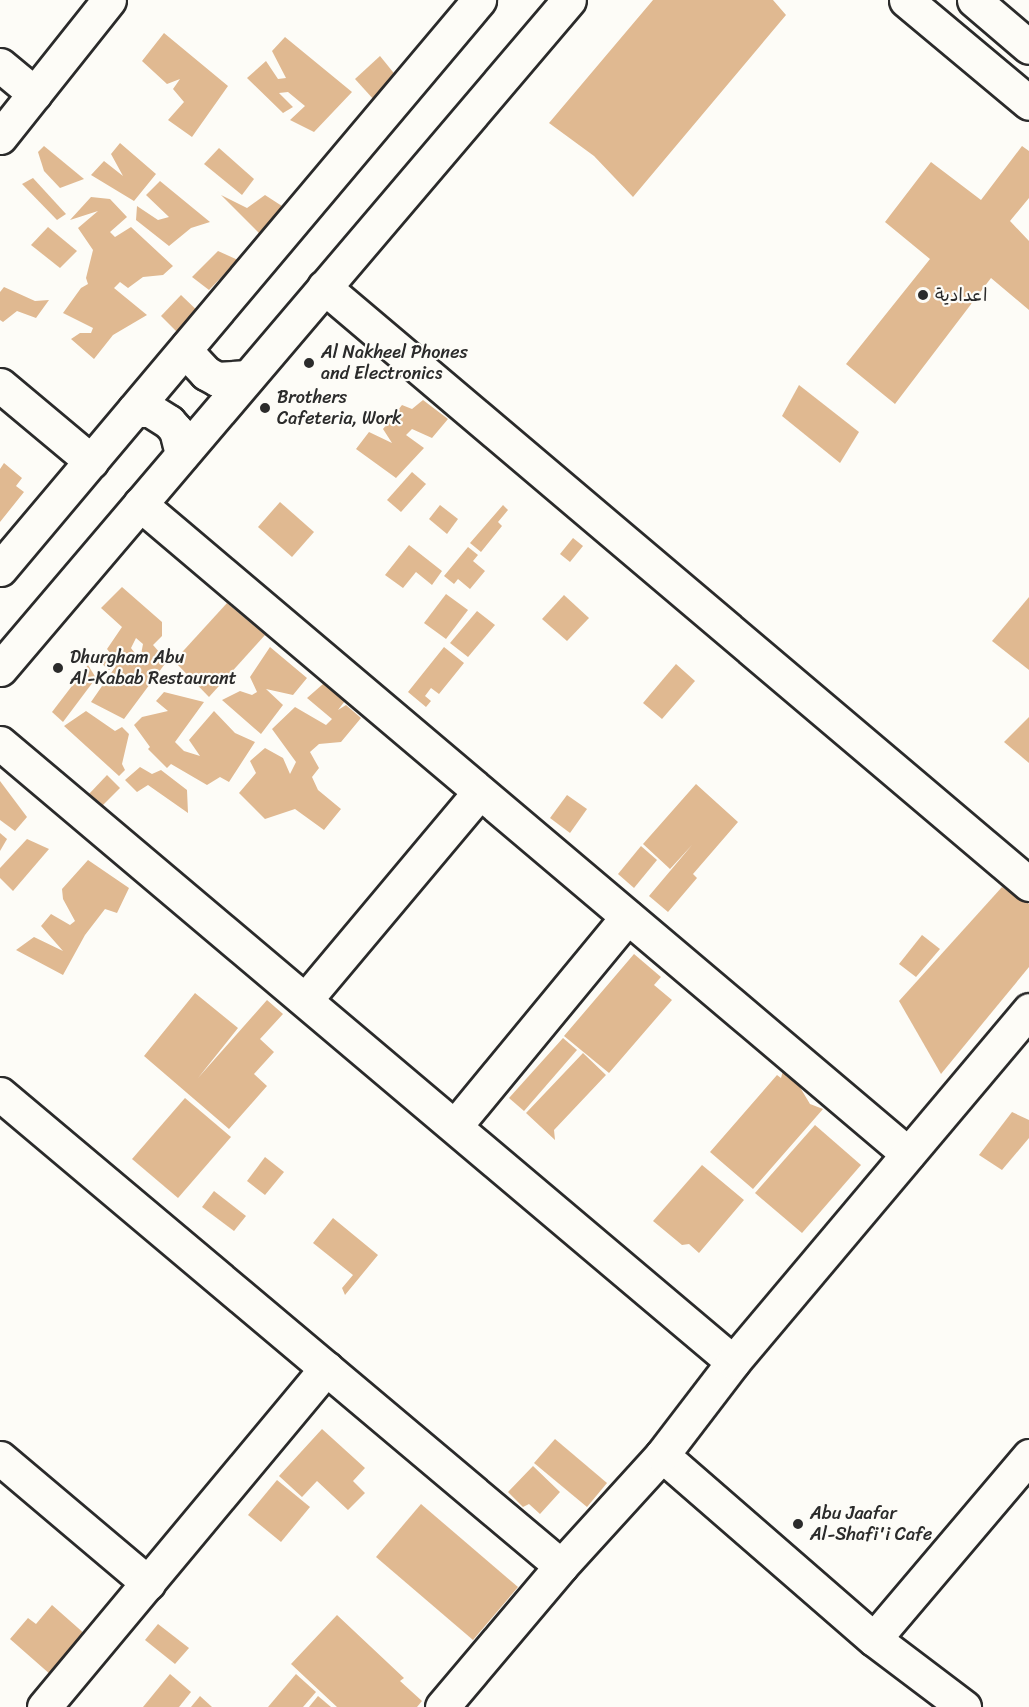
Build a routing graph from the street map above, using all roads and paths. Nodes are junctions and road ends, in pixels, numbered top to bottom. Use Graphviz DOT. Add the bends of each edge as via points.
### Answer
graph roads {
  1 [pos="109,0"];
  2 [pos="479,0"];
  3 [pos="569,0"];
  4 [pos="906,0"];
  5 [pos="975,0"];
  6 [pos="1029,47"];
  7 [pos="0,65"];
  8 [pos="35,94"];
  9 [pos="1029,103"];
  10 [pos="0,137"];
  11 [pos="324,287"];
  12 [pos="188,346"];
  13 [pos="248,377"];
  14 [pos="0,385"];
  15 [pos="134,410"];
  16 [pos="182,454"];
  17 [pos="91,461"];
  18 [pos="140,504"];
  19 [pos="0,569"];
  20 [pos="0,669"];
  21 [pos="0,743"];
  22 [pos="480,792"];
  23 [pos="1029,884"];
  24 [pos="627,917"];
  25 [pos="306,999"];
  26 [pos="1029,1010"];
  27 [pos="4,1104"];
  28 [pos="455,1126"];
  29 [pos="908,1154"];
  30 [pos="733,1362"];
  31 [pos="326,1368"];
  32 [pos="662,1455"];
  33 [pos="1029,1456"];
  34 [pos="0,1458"];
  35 [pos="561,1566"];
  36 [pos="148,1583"];
  37 [pos="874,1639"];
  38 [pos="44,1707"];
  39 [pos="442,1707"];
  40 [pos="964,1707"];
  1 -- 8 [label="street"];
  2 -- 12 [label="street"];
  3 -- 11 [label="street"];
  4 -- 9 [label="street"];
  5 -- 6 [label="street"];
  7 -- 8 [label="street"];
  8 -- 10 [label="street"];
  11 -- 13 [label="street"];
  11 -- 23 [label="street"];
  12 -- 13 [label="street" via="192,358 206,374 217,379"];
  12 -- 15 [label="street"];
  13 -- 16 [label="street"];
  14 -- 17 [label="street"];
  15 -- 16 [label="street" via="150,410 169,422 176,430"];
  15 -- 17 [label="street"];
  16 -- 18 [label="street"];
  17 -- 19 [label="street"];
  18 -- 20 [label="street"];
  18 -- 22 [label="street"];
  21 -- 25 [label="street"];
  22 -- 24 [label="street"];
  22 -- 25 [label="street"];
  24 -- 28 [label="street"];
  24 -- 29 [label="street"];
  25 -- 28 [label="street"];
  26 -- 29 [label="street"];
  27 -- 31 [label="street"];
  28 -- 30 [label="street"];
  29 -- 30 [label="street"];
  30 -- 32 [label="street"];
  31 -- 35 [label="street"];
  31 -- 36 [label="street"];
  32 -- 35 [label="street"];
  32 -- 37 [label="street"];
  33 -- 37 [label="street"];
  34 -- 36 [label="street"];
  35 -- 39 [label="street"];
  36 -- 38 [label="street"];
  37 -- 40 [label="street"];
}
